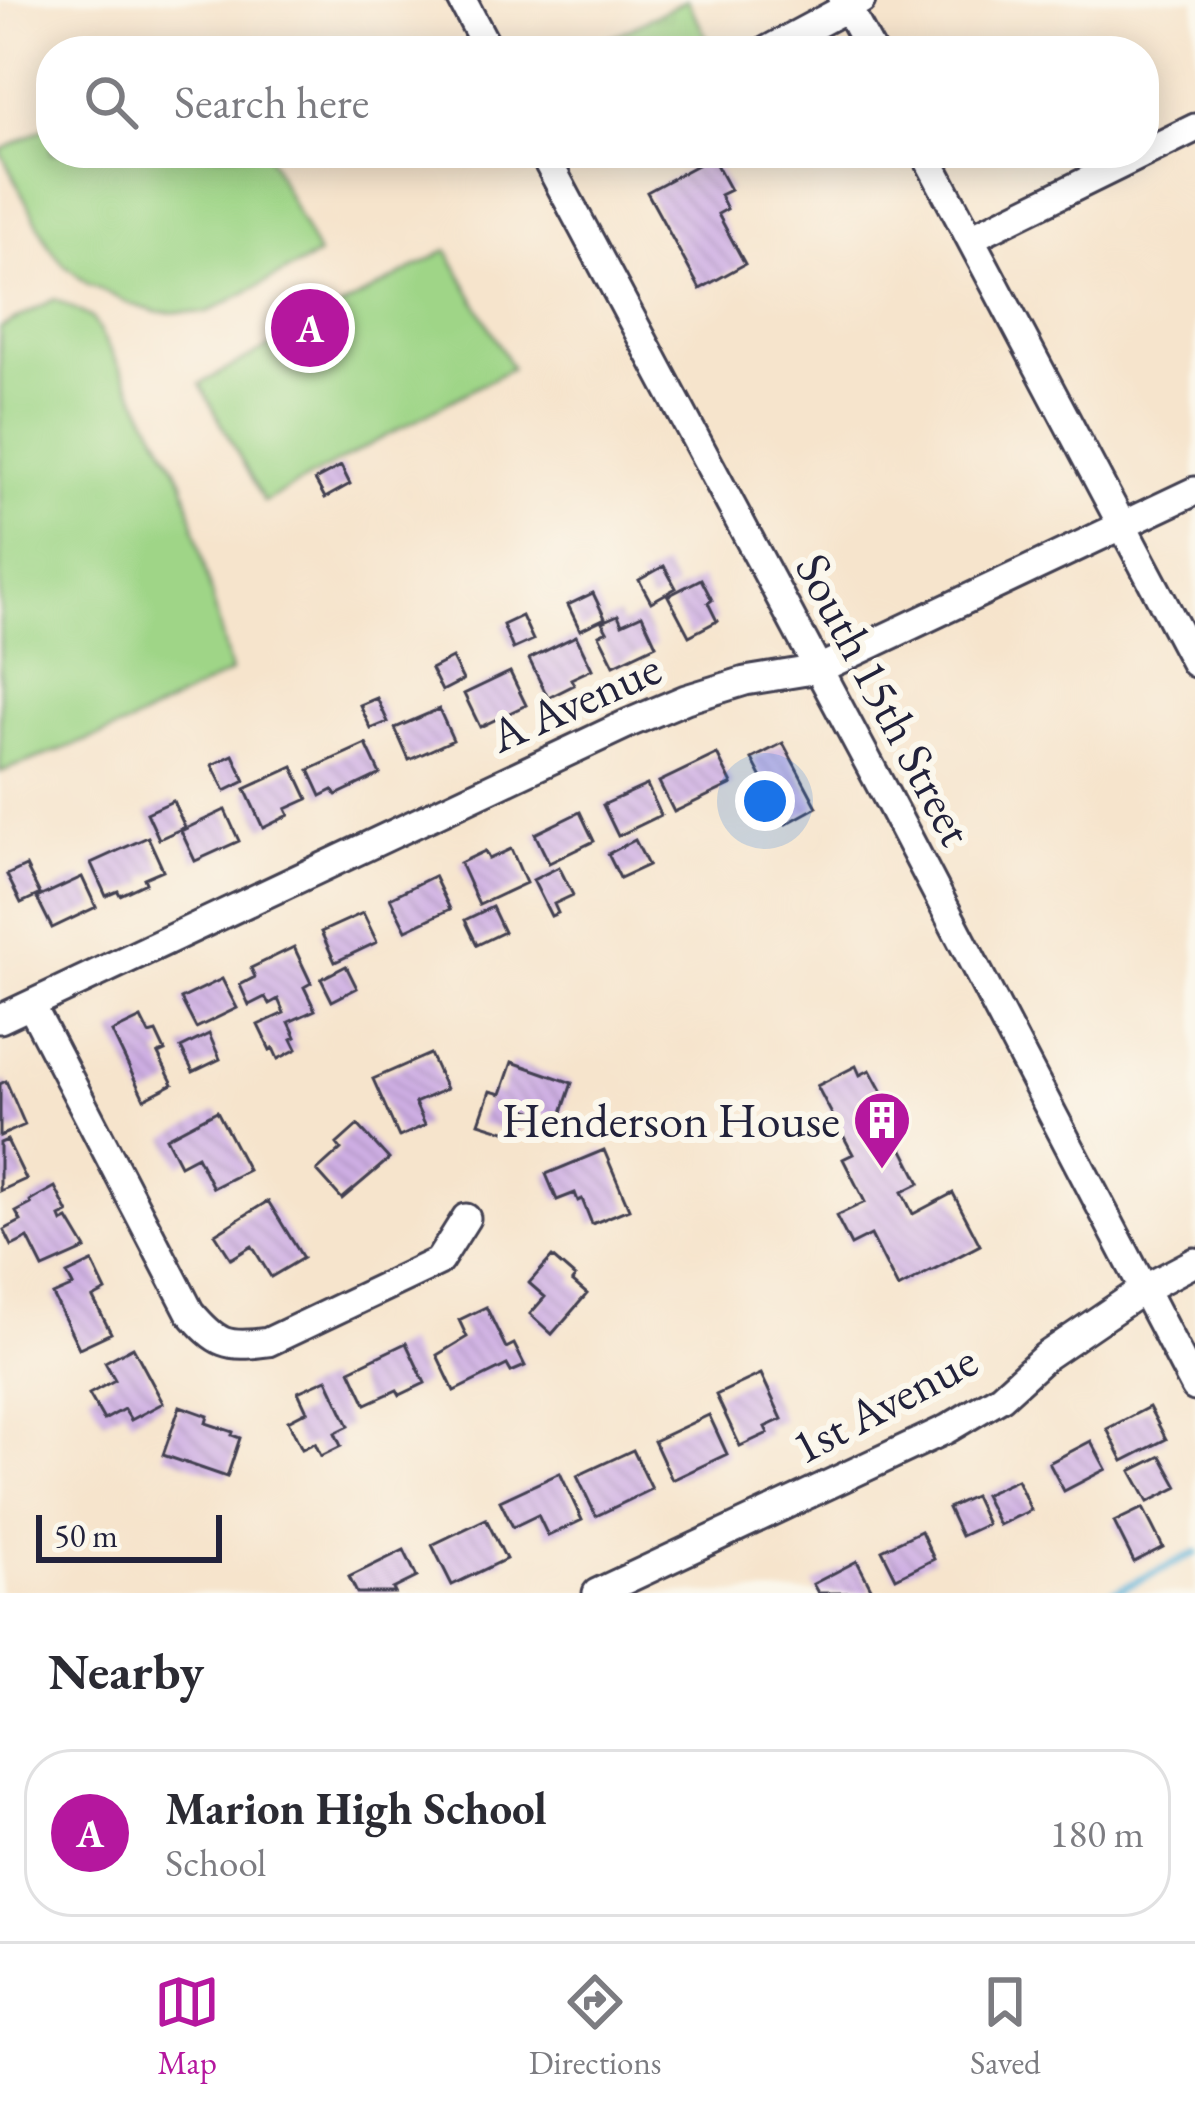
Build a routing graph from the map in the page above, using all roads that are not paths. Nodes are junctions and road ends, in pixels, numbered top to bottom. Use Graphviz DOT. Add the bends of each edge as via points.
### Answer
graph roads {
  1 [pos="462,0"];
  2 [pos="850,2"];
  3 [pos="481,36"];
  4 [pos="792,36"];
  5 [pos="865,36"];
  6 [pos="1195,128"];
  7 [pos="1159,146"];
  8 [pos="551,168"];
  9 [pos="933,168"];
  10 [pos="1113,168"];
  11 [pos="971,238"];
  12 [pos="1195,491"];
  13 [pos="1122,526"];
  14 [pos="1195,663"];
  15 [pos="819,669"];
  16 [pos="31,1004"];
  17 [pos="0,1019"];
  18 [pos="466,1218"];
  19 [pos="1195,1262"];
  20 [pos="1144,1289"];
  21 [pos="1195,1387"];
  22 [pos="597,1593"];
  1 -- 3 [label="street"];
  2 -- 4 [label="street"];
  2 -- 5 [label="street"];
  6 -- 7 [label="street"];
  8 -- 15 [label="street, South 15th Street"];
  9 -- 11 [label="street"];
  10 -- 11 [label="street"];
  11 -- 13 [label="street"];
  12 -- 13 [label="street, A Avenue"];
  13 -- 14 [label="street"];
  13 -- 15 [label="street, A Avenue"];
  15 -- 16 [label="street, A Avenue" via="686,698"];
  15 -- 20 [label="street, South 15th Street"];
  16 -- 17 [label="street, A Avenue"];
  16 -- 18 [label="street" via="190,1312 210,1336 238,1346 268,1342 439,1261"];
  19 -- 20 [label="street, 1st Avenue"];
  20 -- 21 [label="street, South 15th Street"];
  20 -- 22 [label="street, 1st Avenue" via="947,1429"];
}
